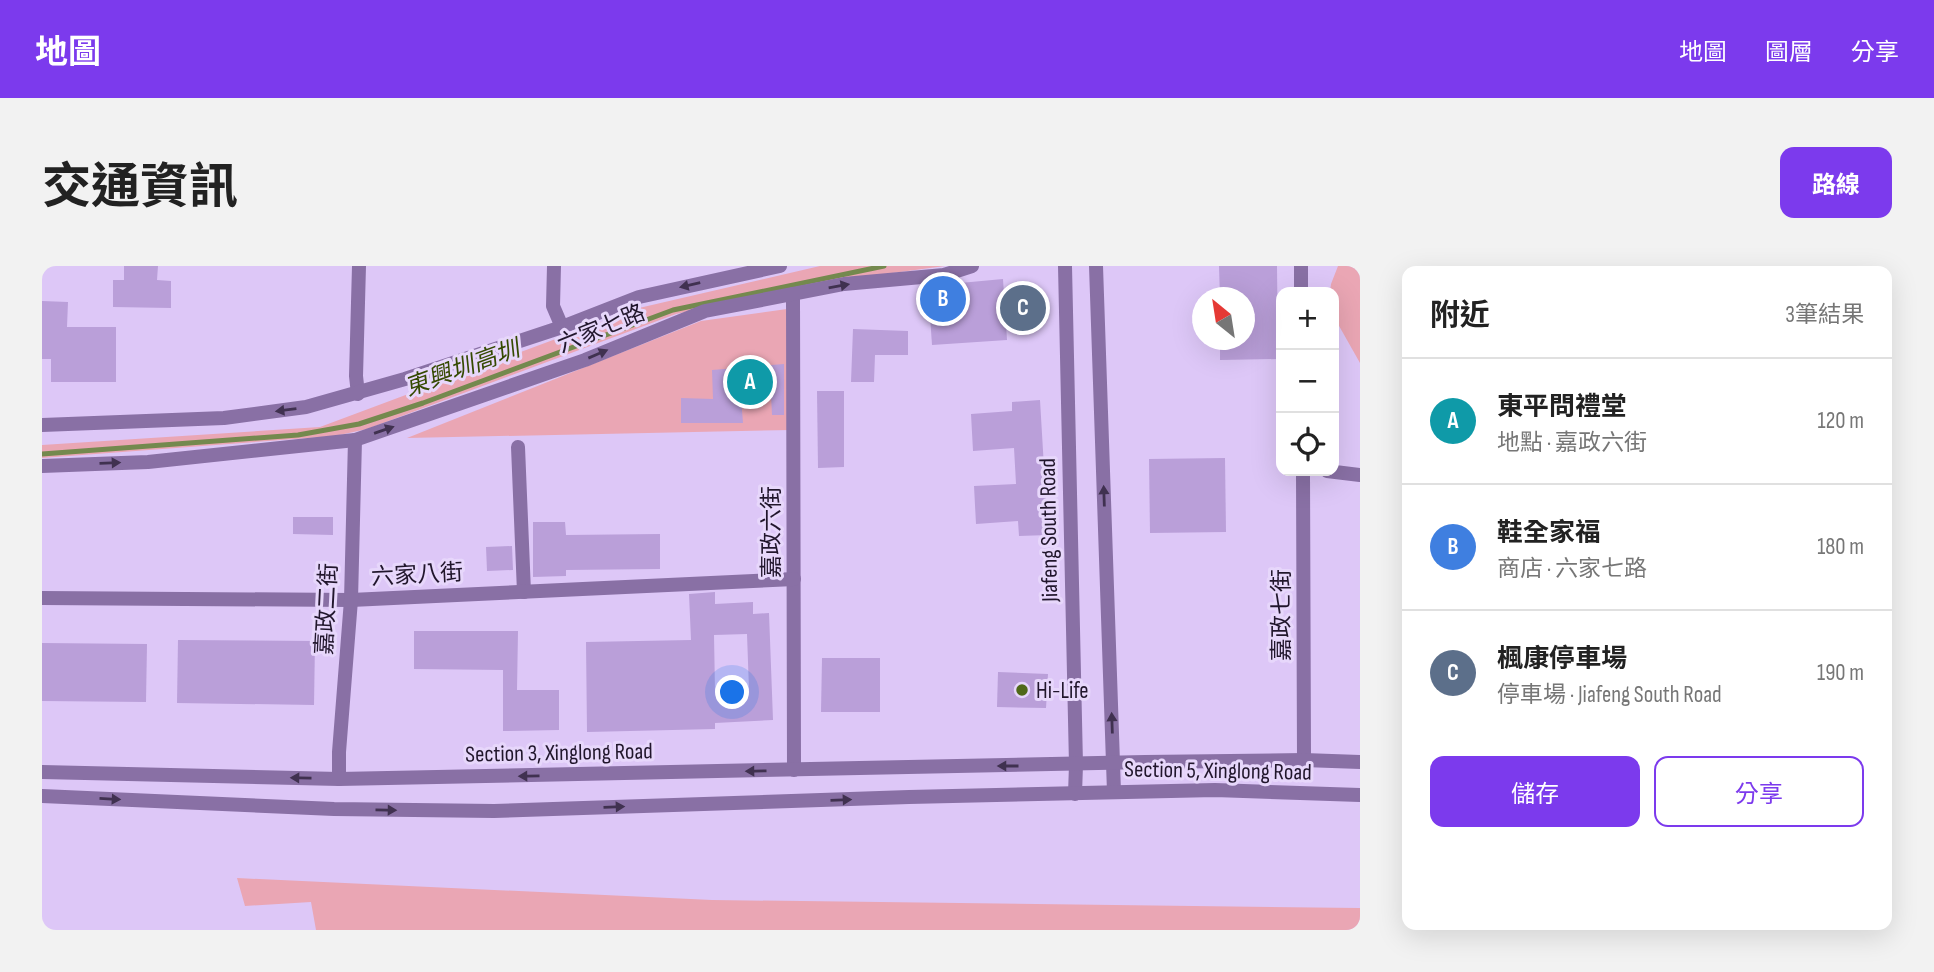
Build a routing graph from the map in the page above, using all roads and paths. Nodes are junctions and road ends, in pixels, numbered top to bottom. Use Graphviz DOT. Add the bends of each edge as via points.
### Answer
graph roads {
  1 [pos="359,266"];
  2 [pos="554,266"];
  3 [pos="780,266"];
  4 [pos="972,266"];
  5 [pos="1065,266"];
  6 [pos="1096,266"];
  7 [pos="1301,266"];
  8 [pos="1301,287"];
  9 [pos="793,294"];
  10 [pos="562,327"];
  11 [pos="358,394"];
  12 [pos="42,425"];
  13 [pos="355,440"];
  14 [pos="518,447"];
  15 [pos="42,466"];
  16 [pos="1339,472"];
  17 [pos="1360,475"];
  18 [pos="1303,476"];
  19 [pos="794,579"];
  20 [pos="524,592"];
  21 [pos="42,598"];
  22 [pos="351,600"];
  23 [pos="1304,760"];
  24 [pos="1360,762"];
  25 [pos="1114,763"];
  26 [pos="1076,765"];
  27 [pos="794,770"];
  28 [pos="42,772"];
  29 [pos="339,779"];
  30 [pos="1114,792"];
  31 [pos="1075,794"];
  32 [pos="1360,795"];
  33 [pos="42,796"];
  1 -- 11 [label="street"];
  2 -- 10 [label="street" via="554,306"];
  3 -- 10 [label="street, 六家七路, one-way" via="639,297"];
  9 -- 4 [label="street, 六家七路, one-way" via="844,284 944,275"];
  5 -- 26 [label="street, Jiafeng South Road"];
  25 -- 6 [label="street, one-way"];
  7 -- 8 [label="street"];
  13 -- 9 [label="street, 六家七路, one-way" via="585,360 705,311"];
  9 -- 19 [label="street, 嘉政六街"];
  10 -- 11 [label="street, 六家七路"];
  11 -- 12 [label="street, 六家七路, one-way" via="306,407 224,418"];
  15 -- 13 [label="street, 六家七路, one-way" via="148,462"];
  13 -- 22 [label="street, 嘉政二街"];
  14 -- 20 [label="street"];
  16 -- 17 [label="street"];
  18 -- 23 [label="street, 嘉政七街"];
  19 -- 20 [label="street, 六家八街"];
  19 -- 27 [label="street, 嘉政六街"];
  20 -- 22 [label="street, 六家八街"];
  21 -- 22 [label="street, 六家八街"];
  22 -- 29 [label="street, 嘉政二街"];
  23 -- 24 [label="street, Section 5, Xinglong Road"];
  23 -- 25 [label="street, Section 5, Xinglong Road"];
  25 -- 26 [label="street, Section 5, Xinglong Road"];
  25 -- 30 [label="street"];
  26 -- 27 [label="street, Section 3, Xinglong Road, one-way"];
  26 -- 31 [label="street, Jiafeng South Road"];
  27 -- 29 [label="street, Section 3, Xinglong Road, one-way"];
  29 -- 28 [label="street, Section 3, Xinglong Road, one-way"];
  30 -- 31 [label="street, Section 5, Xinglong Road"];
  30 -- 32 [label="street, Section 5, Xinglong Road"];
  33 -- 31 [label="street, one-way" via="494,811"];
}
